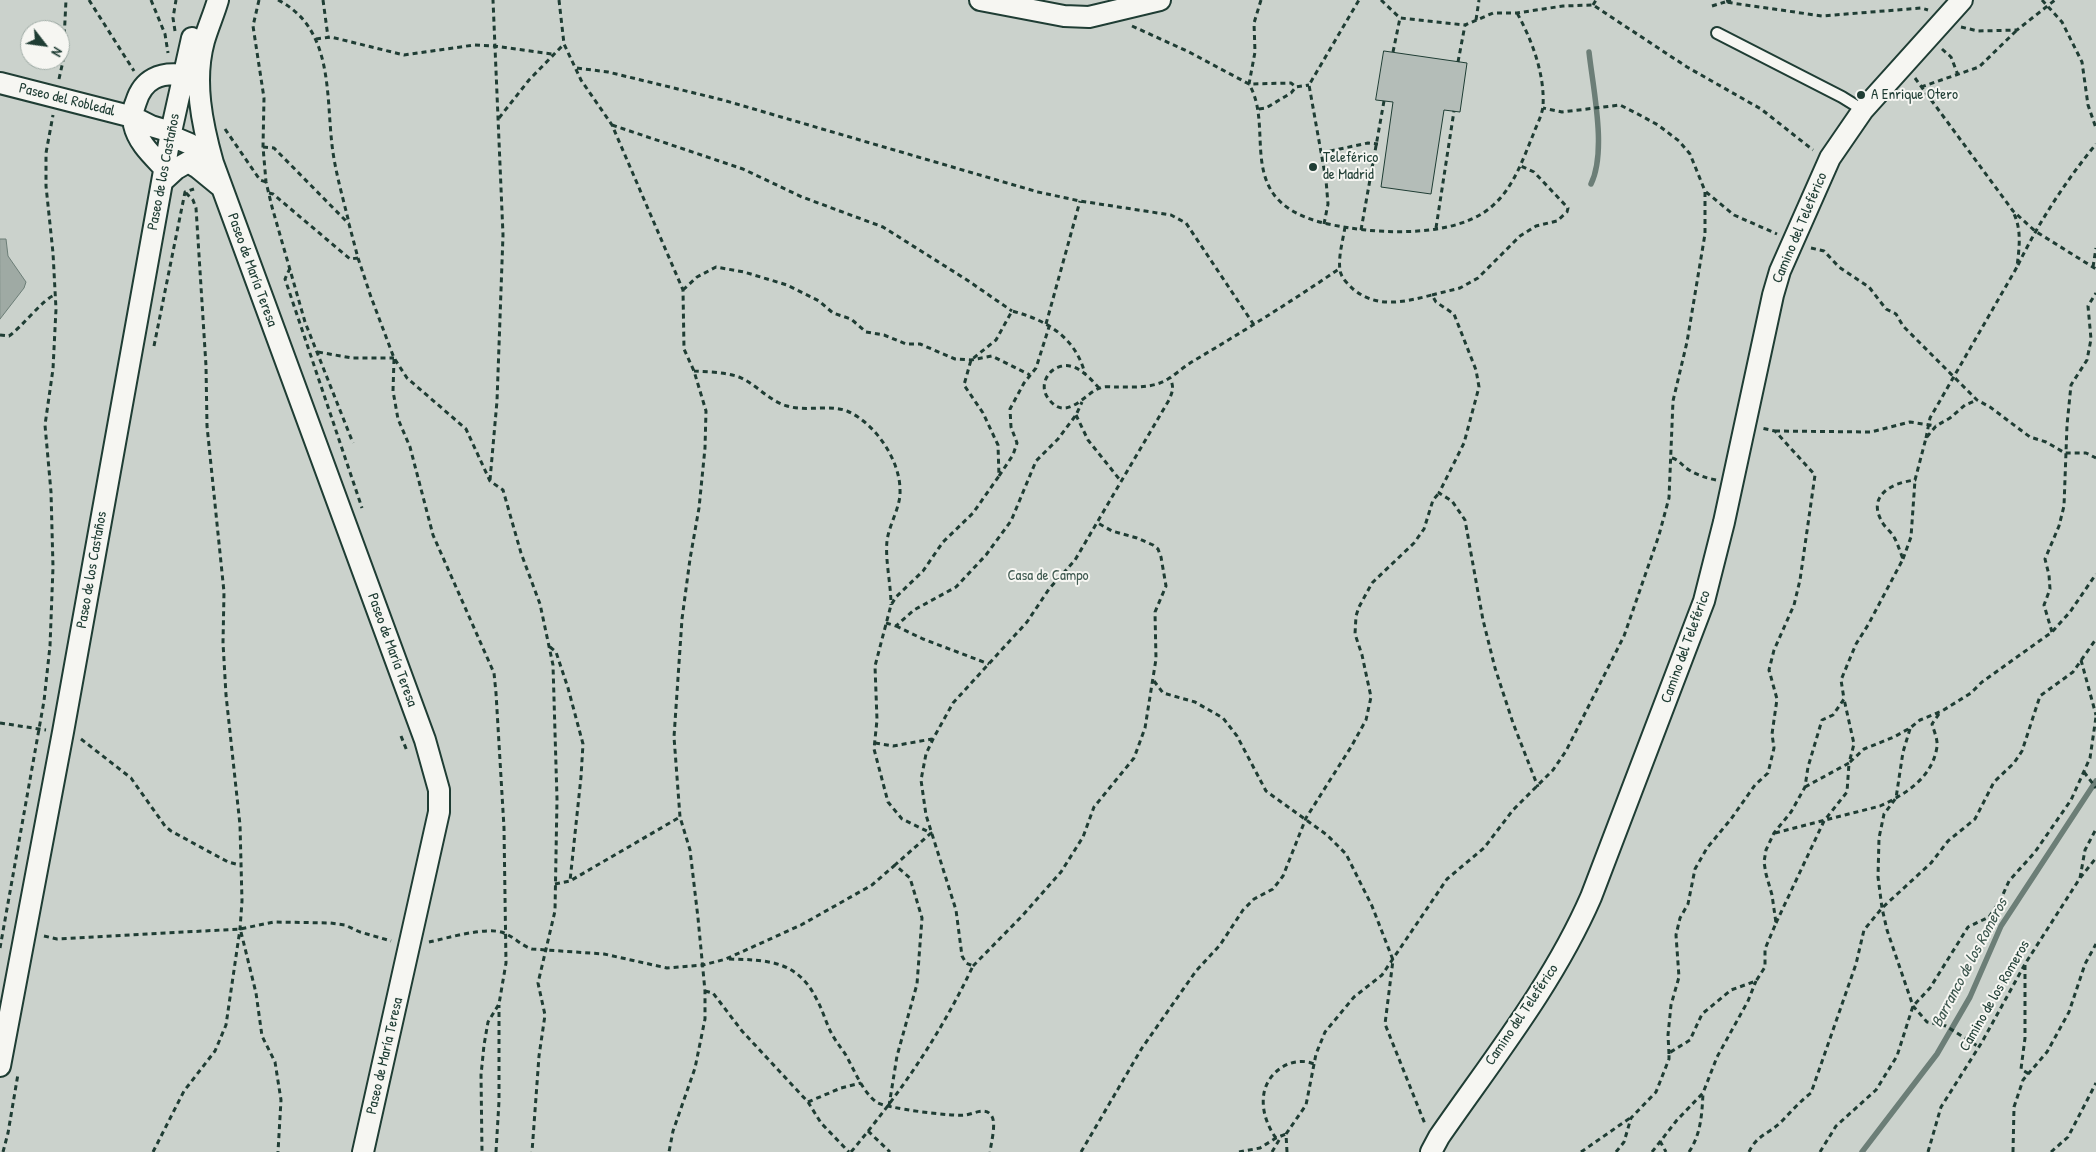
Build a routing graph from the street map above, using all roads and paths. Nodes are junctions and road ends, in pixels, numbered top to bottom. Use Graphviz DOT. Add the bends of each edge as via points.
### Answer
graph roads {
  1 [pos="66,0"];
  2 [pos="89,0"];
  3 [pos="151,0"];
  4 [pos="206,0"];
  5 [pos="218,0"];
  6 [pos="259,0"];
  7 [pos="278,0"];
  8 [pos="323,0"];
  9 [pos="493,0"];
  10 [pos="559,0"];
  11 [pos="980,0"];
  12 [pos="1160,0"];
  13 [pos="1261,0"];
  14 [pos="1359,0"];
  15 [pos="1381,0"];
  16 [pos="1479,0"];
  17 [pos="1596,0"];
  18 [pos="1731,0"];
  19 [pos="1962,0"];
  20 [pos="2042,0"];
  21 [pos="2055,0"];
  22 [pos="1725,2"];
  23 [pos="1593,6"];
  24 [pos="1712,6"];
  25 [pos="2048,6"];
  26 [pos="1117,11"];
  27 [pos="1516,13"];
  28 [pos="1400,18"];
  29 [pos="1476,20"];
  30 [pos="1465,25"];
  31 [pos="1939,25"];
  32 [pos="2017,30"];
  33 [pos="1717,33"];
  34 [pos="328,37"];
  35 [pos="316,39"];
  36 [pos="564,44"];
  37 [pos="494,46"];
  38 [pos="1393,52"];
  39 [pos="552,54"];
  40 [pos="1458,62"];
  41 [pos="1901,66"];
  42 [pos="576,67"];
  43 [pos="1958,75"];
  44 [pos="184,76"];
  45 [pos="0,82"];
  46 [pos="1249,84"];
  47 [pos="1309,85"];
  48 [pos="143,86"];
  49 [pos="1296,87"];
  50 [pos="1921,87"];
  51 [pos="56,97"];
  52 [pos="1384,101"];
  53 [pos="1543,108"];
  54 [pos="202,109"];
  55 [pos="1259,109"];
  56 [pos="1862,110"];
  57 [pos="1454,111"];
  58 [pos="133,117"];
  59 [pos="499,118"];
  60 [pos="612,125"];
  61 [pos="2096,128"];
  62 [pos="171,134"];
  63 [pos="1378,144"];
  64 [pos="2096,144"];
  65 [pos="263,147"];
  66 [pos="1321,153"];
  67 [pos="1830,158"];
  68 [pos="213,163"];
  69 [pos="1521,166"];
  70 [pos="163,179"];
  71 [pos="266,182"];
  72 [pos="222,187"];
  73 [pos="202,189"];
  74 [pos="1705,191"];
  75 [pos="185,192"];
  76 [pos="269,193"];
  77 [pos="1080,200"];
  78 [pos="2013,211"];
  79 [pos="349,224"];
  80 [pos="1324,224"];
  81 [pos="1345,227"];
  82 [pos="1436,228"];
  83 [pos="1361,230"];
  84 [pos="2035,231"];
  85 [pos="1793,241"];
  86 [pos="2096,248"];
  87 [pos="358,258"];
  88 [pos="2017,267"];
  89 [pos="290,268"];
  90 [pos="2095,268"];
  91 [pos="1339,269"];
  92 [pos="683,290"];
  93 [pos="2096,293"];
  94 [pos="55,295"];
  95 [pos="1432,295"];
  96 [pos="1012,311"];
  97 [pos="1254,325"];
  98 [pos="1047,326"];
  99 [pos="2,335"];
  100 [pos="317,352"];
  101 [pos="394,358"];
  102 [pos="971,360"];
  103 [pos="694,371"];
  104 [pos="1086,374"];
  105 [pos="1030,375"];
  106 [pos="1170,378"];
  107 [pos="1954,378"];
  108 [pos="1100,388"];
  109 [pos="1977,400"];
  110 [pos="1082,402"];
  111 [pos="1076,415"];
  112 [pos="1744,424"];
  113 [pos="1929,425"];
  114 [pos="1936,426"];
  115 [pos="1775,431"];
  116 [pos="1926,438"];
  117 [pos="353,443"];
  118 [pos="2065,453"];
  119 [pos="1672,458"];
  120 [pos="2096,458"];
  121 [pos="1721,473"];
  122 [pos="999,476"];
  123 [pos="1120,480"];
  124 [pos="1915,480"];
  125 [pos="490,481"];
  126 [pos="1439,493"];
  127 [pos="364,513"];
  128 [pos="1096,522"];
  129 [pos="1903,559"];
  130 [pos="2096,574"];
  131 [pos="891,605"];
  132 [pos="886,623"];
  133 [pos="896,626"];
  134 [pos="2052,632"];
  135 [pos="2096,639"];
  136 [pos="550,647"];
  137 [pos="2081,660"];
  138 [pos="989,664"];
  139 [pos="1154,680"];
  140 [pos="1844,699"];
  141 [pos="1942,711"];
  142 [pos="2096,716"];
  143 [pos="0,723"];
  144 [pos="1910,728"];
  145 [pos="40,729"];
  146 [pos="63,732"];
  147 [pos="401,735"];
  148 [pos="933,738"];
  149 [pos="875,742"];
  150 [pos="408,754"];
  151 [pos="1848,763"];
  152 [pos="2084,771"];
  153 [pos="1538,787"];
  154 [pos="1805,787"];
  155 [pos="2096,788"];
  156 [pos="1896,798"];
  157 [pos="680,817"];
  158 [pos="1306,818"];
  159 [pos="1824,821"];
  160 [pos="2096,829"];
  161 [pos="931,833"];
  162 [pos="1774,833"];
  163 [pos="2096,858"];
  164 [pos="240,865"];
  165 [pos="894,865"];
  166 [pos="2080,878"];
  167 [pos="570,881"];
  168 [pos="555,884"];
  169 [pos="1882,908"];
  170 [pos="1776,923"];
  171 [pos="240,929"];
  172 [pos="430,932"];
  173 [pos="504,933"];
  174 [pos="40,936"];
  175 [pos="2096,944"];
  176 [pos="421,945"];
  177 [pos="0,948"];
  178 [pos="547,950"];
  179 [pos="726,959"];
  180 [pos="1393,960"];
  181 [pos="2025,964"];
  182 [pos="703,965"];
  183 [pos="972,966"];
  184 [pos="1756,981"];
  185 [pos="705,991"];
  186 [pos="499,1004"];
  187 [pos="1913,1006"];
  188 [pos="1979,1047"];
  189 [pos="1669,1059"];
  190 [pos="1314,1064"];
  191 [pos="0,1066"];
  192 [pos="2029,1074"];
  193 [pos="861,1083"];
  194 [pos="2096,1083"];
  195 [pos="1703,1092"];
  196 [pos="808,1102"];
  197 [pos="889,1106"];
  198 [pos="1631,1118"];
  199 [pos="868,1131"];
  200 [pos="1284,1135"];
  201 [pos="1276,1138"];
  202 [pos="1660,1140"];
  203 [pos="1435,1144"];
  204 [pos="153,1152"];
  205 [pos="278,1152"];
  206 [pos="363,1152"];
  207 [pos="482,1152"];
  208 [pos="496,1152"];
  209 [pos="532,1152"];
  210 [pos="669,1152"];
  211 [pos="850,1152"];
  212 [pos="890,1152"];
  213 [pos="990,1152"];
  214 [pos="1081,1152"];
  215 [pos="1239,1152"];
  216 [pos="1272,1152"];
  217 [pos="1287,1152"];
  218 [pos="1581,1152"];
  219 [pos="1616,1152"];
  220 [pos="1652,1152"];
  221 [pos="1666,1152"];
  222 [pos="1689,1152"];
  223 [pos="1749,1152"];
  224 [pos="1820,1152"];
  225 [pos="1928,1152"];
  226 [pos="2013,1152"];
  227 [pos="2051,1152"];
  1 -- 51 [label="path" via="63,61"];
  2 -- 48 [label="path"];
  3 -- 44 [label="path"];
  4 -- 44 [label="street"];
  5 -- 44 [label="street" via="204,42"];
  6 -- 65 [label="path" via="253,26 264,98"];
  7 -- 35 [label="path" via="300,16"];
  8 -- 34 [label="path"];
  9 -- 37 [label="path"];
  10 -- 36 [label="path"];
  11 -- 26 [label="street" via="1064,16 1089,17"];
  12 -- 26 [label="street"];
  13 -- 46 [label="path" via="1254,23 1255,52"];
  14 -- 47 [label="path"];
  15 -- 28 [label="path"];
  16 -- 29 [label="path"];
  17 -- 23 [label="path"];
  18 -- 22 [label="path"];
  19 -- 31 [label="street, Camino del Teleférico"];
  20 -- 25 [label="path"];
  21 -- 25 [label="path"];
  22 -- 24 [label="path"];
  22 -- 31 [label="path" via="1822,16 1921,8 1929,10"];
  23 -- 27 [label="path" via="1563,6"];
  23 -- 67 [label="path" via="1687,67 1761,109 1810,149"];
  25 -- 32 [label="path"];
  25 -- 61 [label="path" via="2062,22 2082,62 2088,105"];
  26 -- 46 [label="path" via="1121,20"];
  27 -- 29 [label="path" via="1492,14"];
  27 -- 53 [label="path" via="1528,32 1538,64"];
  28 -- 30 [label="path"];
  28 -- 38 [label="path"];
  29 -- 30 [label="path"];
  30 -- 40 [label="path"];
  31 -- 32 [label="path" via="1978,31"];
  31 -- 41 [label="street, Camino del Teleférico"];
  31 -- 43 [label="path"];
  32 -- 43 [label="path" via="1979,67"];
  33 -- 56 [label="lane"];
  34 -- 35 [label="path"];
  34 -- 37 [label="path" via="404,54 450,47"];
  35 -- 79 [label="path" via="323,57 332,148"];
  36 -- 39 [label="path"];
  36 -- 42 [label="path"];
  37 -- 39 [label="path"];
  37 -- 59 [label="path"];
  39 -- 59 [label="path"];
  41 -- 50 [label="path"];
  41 -- 56 [label="street, Camino del Teleférico"];
  42 -- 60 [label="path"];
  42 -- 77 [label="path" via="722,100 1038,192"];
  43 -- 50 [label="path"];
  44 -- 48 [label="street" via="157,76"];
  44 -- 54 [label="street, Paseo de María Teresa"];
  44 -- 62 [label="street, Paseo de los Castaños"];
  45 -- 51 [label="street, Paseo del Robledal"];
  46 -- 49 [label="path" via="1291,83"];
  46 -- 55 [label="path"];
  47 -- 49 [label="path"];
  47 -- 66 [label="path"];
  48 -- 58 [label="street"];
  49 -- 55 [label="path" via="1266,108"];
  50 -- 78 [label="path"];
  51 -- 58 [label="street, Paseo del Robledal"];
  51 -- 94 [label="path" via="46,153"];
  52 -- 63 [label="path"];
  53 -- 69 [label="path"];
  53 -- 74 [label="path" via="1562,112 1620,105 1658,125 1679,141 1690,154"];
  54 -- 68 [label="street, Paseo de María Teresa"];
  54 -- 71 [label="path" via="218,118 260,180"];
  55 -- 80 [label="path" via="1263,171 1268,185 1276,197 1297,213"];
  56 -- 67 [label="street, Camino del Teleférico"];
  57 -- 82 [label="path"];
  58 -- 62 [label="street, Paseo del Robledal"];
  58 -- 70 [label="street" via="134,126"];
  59 -- 125 [label="path" via="503,235 497,401"];
  60 -- 92 [label="path"];
  60 -- 96 [label="path" via="743,169 883,227"];
  62 -- 68 [label="street, Paseo del Robledal"];
  62 -- 70 [label="street, Paseo de los Castaños"];
  63 -- 66 [label="path" via="1368,143"];
  63 -- 83 [label="path"];
  64 -- 84 [label="path"];
  65 -- 71 [label="path"];
  65 -- 79 [label="path" via="274,148"];
  66 -- 80 [label="path" via="1328,204"];
  67 -- 85 [label="street, Camino del Teleférico"];
  68 -- 72 [label="street, Paseo de María Teresa"];
  69 -- 82 [label="path" via="1503,197 1482,213 1451,226"];
  69 -- 95 [label="path" via="1534,172 1568,208 1567,212 1557,221 1536,226 1520,236 1478,278 1460,288"];
  70 -- 72 [label="street" via="188,162"];
  70 -- 75 [label="path"];
  70 -- 146 [label="street, Paseo de los Castaños"];
  71 -- 76 [label="path"];
  72 -- 176 [label="street, Paseo de María Teresa" via="421,730 439,790 439,812"];
  73 -- 75 [label="path"];
  74 -- 85 [label="path" via="1734,215"];
  74 -- 119 [label="path" via="1705,234 1674,401"];
  75 -- 164 [label="path" via="196,208 208,426 224,592 226,695 240,826"];
  76 -- 87 [label="path" via="350,259"];
  76 -- 89 [label="path"];
  77 -- 97 [label="path" via="1171,215 1186,223"];
  77 -- 98 [label="path"];
  78 -- 84 [label="path"];
  78 -- 88 [label="path" via="2020,240"];
  79 -- 87 [label="path"];
  80 -- 81 [label="path"];
  81 -- 83 [label="path"];
  81 -- 91 [label="path"];
  82 -- 83 [label="path"];
  84 -- 88 [label="path"];
  84 -- 90 [label="path"];
  85 -- 107 [label="path" via="1824,251 1839,267 1869,287 1875,298 1896,314 1903,326"];
  85 -- 112 [label="street, Camino del Teleférico" via="1773,296"];
  86 -- 90 [label="path"];
  87 -- 101 [label="path"];
  88 -- 107 [label="path"];
  89 -- 100 [label="path"];
  89 -- 127 [label="path" via="284,279"];
  91 -- 95 [label="path" via="1348,284 1367,298 1402,302"];
  91 -- 97 [label="path"];
  92 -- 102 [label="path" via="697,277 716,267 744,272 787,285 819,301 832,313 851,319 866,332 906,344 920,344 955,359"];
  92 -- 103 [label="path" via="684,349"];
  93 -- 118 [label="path" via="2088,306 2091,339 2087,360 2071,386"];
  94 -- 99 [label="path" via="10,336"];
  94 -- 145 [label="path" via="53,368 45,425 53,567 50,646"];
  95 -- 126 [label="path" via="1458,320 1479,387 1464,444"];
  96 -- 98 [label="path"];
  96 -- 102 [label="path" via="996,340"];
  97 -- 106 [label="path" via="1189,363"];
  98 -- 104 [label="path" via="1067,339"];
  98 -- 105 [label="path" via="1036,368"];
  100 -- 101 [label="path" via="352,358"];
  100 -- 117 [label="path"];
  101 -- 125 [label="path" via="407,378 466,429"];
  101 -- 173 [label="path" via="393,390 398,419 410,447 433,535 494,673 504,828"];
  102 -- 105 [label="path" via="992,356"];
  102 -- 122 [label="path" via="964,385 983,413 998,445"];
  103 -- 131 [label="path" via="739,377 779,404 798,409 836,408 847,411 872,429 890,455 901,491 887,539"];
  103 -- 157 [label="path" via="706,411 705,448 682,619 674,737"];
  104 -- 108 [label="path"];
  104 -- 110 [label="path" via="1073,367 1059,366 1048,374 1044,387 1049,400 1061,407"];
  105 -- 122 [label="path" via="1010,409 1011,427 1018,443"];
  106 -- 108 [label="path" via="1145,386"];
  106 -- 123 [label="path" via="1173,392"];
  107 -- 109 [label="path"];
  107 -- 113 [label="path"];
  108 -- 110 [label="path"];
  109 -- 114 [label="path"];
  109 -- 118 [label="path" via="2030,437"];
  110 -- 111 [label="path"];
  111 -- 123 [label="path" via="1088,440"];
  111 -- 133 [label="path" via="1036,461 1011,521 986,555 956,587 914,610"];
  112 -- 115 [label="path"];
  112 -- 203 [label="street, Camino del Teleférico" via="1704,601 1582,918 1546,981"];
  113 -- 114 [label="path"];
  113 -- 115 [label="path" via="1910,422 1871,432"];
  113 -- 116 [label="path"];
  114 -- 116 [label="path"];
  115 -- 189 [label="path" via="1815,475 1794,606 1774,650 1769,670 1777,699 1772,734 1774,748 1768,773 1706,848 1696,869 1676,935 1679,977 1670,1005"];
  116 -- 124 [label="path"];
  118 -- 120 [label="path" via="2086,453"];
  118 -- 134 [label="path" via="2064,506 2059,526 2044,558 2050,589 2044,605"];
  119 -- 121 [label="path" via="1686,469 1707,478 1719,481"];
  119 -- 153 [label="path" via="1669,498 1624,636 1566,751"];
  122 -- 131 [label="path" via="972,513 942,542 923,571"];
  123 -- 128 [label="path"];
  124 -- 129 [label="path" via="1911,537"];
  124 -- 129 [label="path" via="1886,489 1878,501 1884,524 1894,536"];
  125 -- 136 [label="path" via="503,490 540,604"];
  126 -- 153 [label="path" via="1452,501 1465,520 1495,668"];
  126 -- 158 [label="path" via="1433,500 1424,529 1414,543 1372,583 1359,607 1355,634 1371,697 1366,720"];
  128 -- 138 [label="path" via="1075,560 1048,589 1027,622"];
  128 -- 139 [label="path" via="1158,549 1166,586 1155,612"];
  129 -- 140 [label="path" via="1856,644 1841,680"];
  130 -- 134 [label="path"];
  131 -- 132 [label="path"];
  132 -- 133 [label="path"];
  132 -- 149 [label="path" via="875,666"];
  133 -- 138 [label="path"];
  134 -- 141 [label="path" via="1972,693"];
  135 -- 137 [label="path"];
  136 -- 167 [label="path" via="556,652 583,744"];
  136 -- 168 [label="path" via="556,734"];
  137 -- 142 [label="path"];
  137 -- 169 [label="path" via="2073,672 2040,696 2022,751 1994,782 1975,819 1948,841 1920,874"];
  138 -- 148 [label="path" via="953,703"];
  139 -- 158 [label="path" via="1163,693 1195,702 1223,718 1237,736 1266,791"];
  139 -- 183 [label="path" via="1145,728 1134,758 1094,807 1083,837 1061,872 1024,915"];
  140 -- 151 [label="path" via="1854,744"];
  140 -- 154 [label="path" via="1833,715 1822,720"];
  141 -- 144 [label="path"];
  141 -- 156 [label="path" via="1932,724 1938,745 1930,769 1916,785"];
  142 -- 152 [label="path" via="2090,758"];
  143 -- 145 [label="path"];
  144 -- 151 [label="path" via="1864,749"];
  144 -- 156 [label="path"];
  145 -- 146 [label="path"];
  145 -- 177 [label="path"];
  146 -- 164 [label="path" via="74,735 131,778 171,831 228,862"];
  146 -- 191 [label="street, Paseo de los Castaños"];
  147 -- 150 [label="path"];
  148 -- 149 [label="path" via="893,746"];
  148 -- 161 [label="path" via="921,780"];
  149 -- 161 [label="path" via="881,782 888,802 902,819"];
  151 -- 154 [label="path"];
  151 -- 159 [label="path" via="1847,792"];
  152 -- 155 [label="path"];
  152 -- 187 [label="path" via="2070,800 2035,852 2009,881 1989,917 1968,928 1930,988"];
  153 -- 180 [label="path" via="1513,810 1484,848 1447,879"];
  154 -- 162 [label="path"];
  156 -- 159 [label="path" via="1880,806"];
  156 -- 169 [label="path" via="1884,814 1880,838 1878,878"];
  157 -- 167 [label="path"];
  157 -- 182 [label="path" via="690,850"];
  158 -- 180 [label="path" via="1346,854 1372,906"];
  158 -- 214 [label="path" via="1283,876 1273,889 1254,899 1243,910 1220,944 1196,971 1142,1048"];
  159 -- 162 [label="path"];
  159 -- 170 [label="path"];
  160 -- 166 [label="path" via="2085,850"];
  161 -- 165 [label="path"];
  161 -- 183 [label="path" via="956,910 962,956"];
  162 -- 170 [label="path" via="1764,862"];
  163 -- 166 [label="path, Camino de los Romeros"];
  164 -- 171 [label="path"];
  165 -- 179 [label="path" via="872,885 832,908"];
  165 -- 197 [label="path" via="910,878 922,918 917,984 897,1056"];
  166 -- 181 [label="path, Camino de los Romeros"];
  167 -- 168 [label="path"];
  168 -- 178 [label="path" via="555,911"];
  169 -- 187 [label="path"];
  169 -- 223 [label="path" via="1864,930 1856,964 1811,1093 1754,1141"];
  170 -- 184 [label="path" via="1765,949 1765,967"];
  171 -- 174 [label="path" via="57,939"];
  171 -- 176 [label="path" via="274,922 330,923 346,925 398,943"];
  171 -- 204 [label="path" via="226,1025 215,1050 184,1091"];
  171 -- 205 [label="path" via="256,993 262,1036 275,1062 281,1100"];
  172 -- 176 [label="path"];
  173 -- 176 [label="path" via="477,932"];
  173 -- 178 [label="path" via="522,946"];
  173 -- 186 [label="path" via="506,963"];
  175 -- 192 [label="path" via="2085,964 2069,1012 2047,1052"];
  176 -- 206 [label="street, Paseo de María Teresa"];
  178 -- 182 [label="path" via="604,954 667,968"];
  178 -- 209 [label="path" via="538,983 545,1015"];
  179 -- 182 [label="path"];
  179 -- 193 [label="path" via="776,962 796,973 816,997 833,1036"];
  180 -- 190 [label="path" via="1382,975 1354,997 1325,1032"];
  180 -- 203 [label="path" via="1385,1024"];
  181 -- 188 [label="path, Camino de los Romeros"];
  181 -- 192 [label="path" via="2025,1038 2021,1069"];
  182 -- 185 [label="path"];
  183 -- 197 [label="path" via="944,1023"];
  184 -- 189 [label="path" via="1731,990 1702,1014 1690,1040 1669,1053"];
  184 -- 195 [label="path"];
  185 -- 196 [label="path" via="713,993 742,1031"];
  185 -- 210 [label="path" via="705,1019 695,1068"];
  186 -- 207 [label="path" via="488,1022 484,1045"];
  186 -- 208 [label="path"];
  187 -- 188 [label="path" via="1927,1022 1946,1026"];
  187 -- 224 [label="path" via="1891,1069 1876,1090 1836,1126"];
  188 -- 225 [label="path, Camino de los Romeros" via="1941,1107"];
  189 -- 198 [label="path" via="1656,1092"];
  190 -- 200 [label="path" via="1306,1105"];
  190 -- 201 [label="path" via="1306,1061 1286,1064 1273,1076 1264,1092 1268,1128"];
  192 -- 226 [label="path" via="2023,1080 2014,1107"];
  193 -- 196 [label="path"];
  193 -- 197 [label="path" via="879,1104"];
  194 -- 227 [label="path" via="2068,1137"];
  195 -- 202 [label="path"];
  195 -- 222 [label="path" via="1696,1142"];
  196 -- 211 [label="path" via="821,1123"];
  197 -- 199 [label="path"];
  197 -- 213 [label="path" via="943,1115 986,1112 992,1116 993,1124"];
  198 -- 218 [label="path"];
  198 -- 219 [label="path" via="1624,1142"];
  199 -- 211 [label="path"];
  199 -- 212 [label="path"];
  200 -- 201 [label="path"];
  200 -- 216 [label="path"];
  200 -- 217 [label="path"];
  201 -- 215 [label="path" via="1260,1148"];
  202 -- 220 [label="path"];
  202 -- 221 [label="path"];
}
